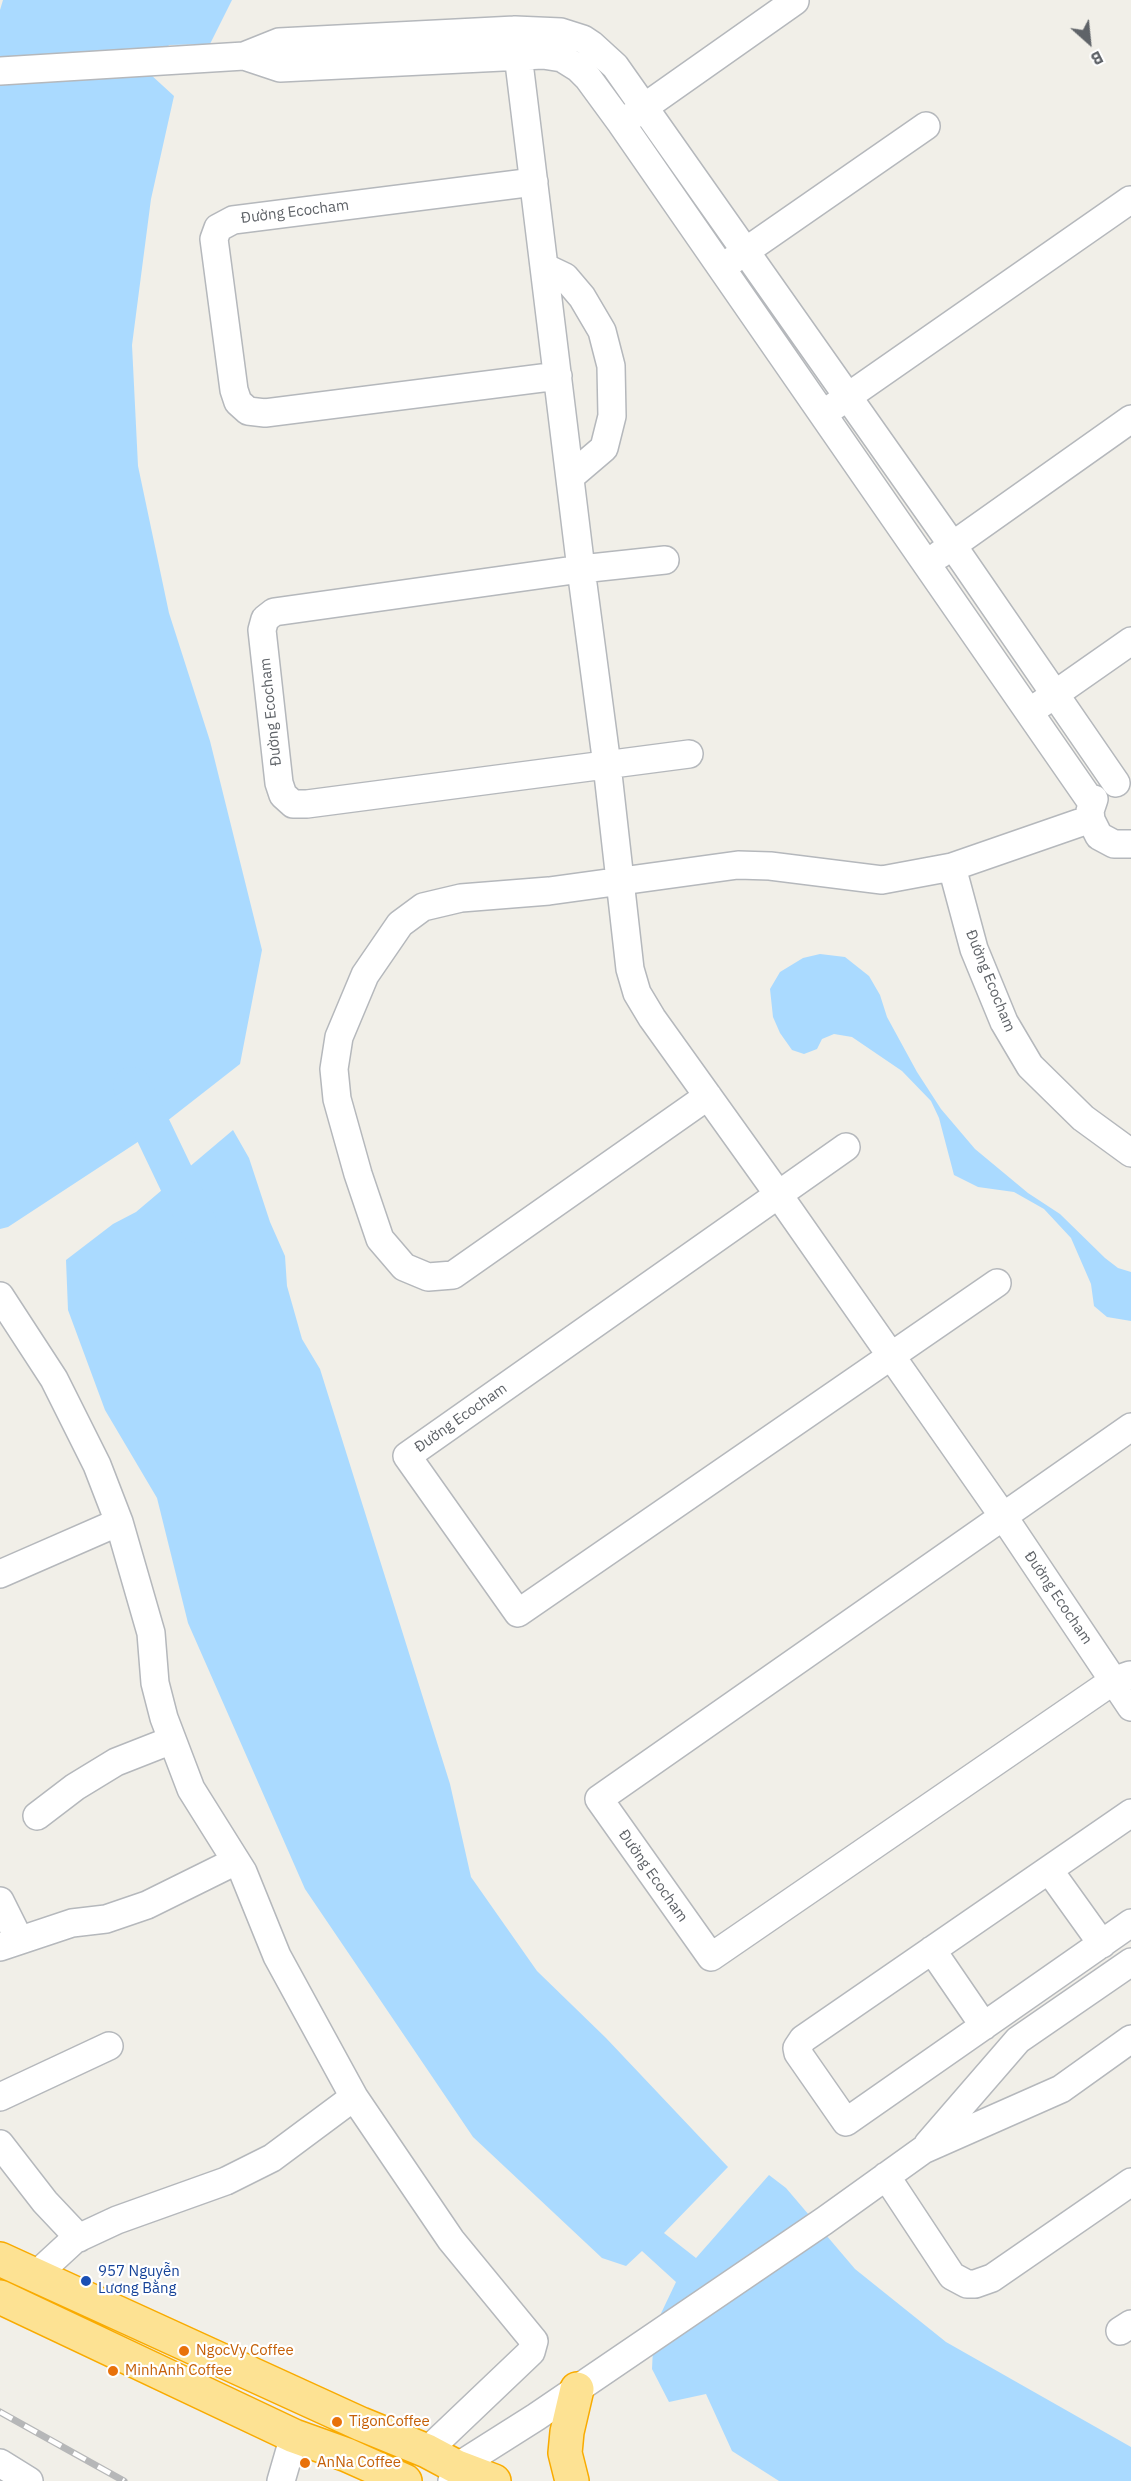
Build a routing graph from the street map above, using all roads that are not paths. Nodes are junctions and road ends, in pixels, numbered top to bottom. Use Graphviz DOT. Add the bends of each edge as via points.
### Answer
graph roads {
  1 [pos="795,1"];
  2 [pos="517,43"];
  3 [pos="0,71"];
  4 [pos="644,107"];
  5 [pos="621,123"];
  6 [pos="926,126"];
  7 [pos="534,182"];
  8 [pos="1130,200"];
  9 [pos="745,252"];
  10 [pos="544,267"];
  11 [pos="722,268"];
  12 [pos="558,376"];
  13 [pos="847,398"];
  14 [pos="824,414"];
  15 [pos="1131,419"];
  16 [pos="570,477"];
  17 [pos="953,546"];
  18 [pos="665,560"];
  19 [pos="927,563"];
  20 [pos="581,569"];
  21 [pos="1131,641"];
  22 [pos="1055,694"];
  23 [pos="1029,712"];
  24 [pos="689,754"];
  25 [pos="607,765"];
  26 [pos="1123,784"];
  27 [pos="1086,813"];
  28 [pos="1130,846"];
  29 [pos="952,867"];
  30 [pos="620,881"];
  31 [pos="708,1096"];
  32 [pos="846,1147"];
  33 [pos="1131,1153"];
  34 [pos="778,1194"];
  35 [pos="997,1282"];
  36 [pos="0,1296"];
  37 [pos="892,1356"];
  38 [pos="1131,1427"];
  39 [pos="1004,1516"];
  40 [pos="119,1522"];
  41 [pos="0,1574"];
  42 [pos="1122,1678"];
  43 [pos="1131,1707"];
  44 [pos="172,1740"];
  45 [pos="1131,1813"];
  46 [pos="37,1816"];
  47 [pos="239,1867"];
  48 [pos="1049,1870"];
  49 [pos="0,1900"];
  50 [pos="1131,1923"];
  51 [pos="10,1943"];
  52 [pos="1102,1944"];
  53 [pos="932,1950"];
  54 [pos="1131,1962"];
  55 [pos="984,2026"];
  56 [pos="1131,2039"];
  57 [pos="109,2046"];
  58 [pos="0,2097"];
  59 [pos="354,2097"];
  60 [pos="0,2144"];
  61 [pos="923,2150"];
  62 [pos="886,2176"];
  63 [pos="1131,2182"];
  64 [pos="79,2238"];
  65 [pos="0,2259"];
  66 [pos="36,2275"];
  67 [pos="0,2297"];
  68 [pos="577,2389"];
  69 [pos="294,2436"];
  70 [pos="428,2451"];
  71 [pos="0,2463"];
  72 [pos="455,2474"];
  73 [pos="29,2481"];
  74 [pos="280,2481"];
  75 [pos="405,2481"];
  76 [pos="494,2481"];
  77 [pos="572,2481"];
  1 -- 4 [label="street"];
  2 -- 3 [label="street" via="279,42 244,56"];
  2 -- 4 [label="street" via="550,31 583,39 609,59"];
  2 -- 5 [label="street" via="571,62 588,78"];
  2 -- 7 [label="street"];
  4 -- 5 [label="street"];
  4 -- 9 [label="street"];
  5 -- 11 [label="street"];
  6 -- 9 [label="street"];
  7 -- 10 [label="street, Đường Ecocham"];
  7 -- 12 [label="street, Đường Ecocham" via="233,220 218,228 214,239 234,390 238,402 248,411 266,413"];
  8 -- 13 [label="street"];
  9 -- 11 [label="street"];
  9 -- 13 [label="street"];
  10 -- 12 [label="street, Đường Ecocham"];
  10 -- 16 [label="street" via="565,277 582,297 602,331 611,366 612,416 604,448"];
  11 -- 14 [label="street"];
  12 -- 16 [label="street, Đường Ecocham"];
  13 -- 14 [label="street"];
  13 -- 17 [label="street"];
  14 -- 19 [label="street"];
  15 -- 17 [label="street"];
  16 -- 20 [label="street, Đường Ecocham"];
  17 -- 19 [label="street"];
  17 -- 22 [label="street"];
  18 -- 20 [label="street, Đường Ecocham"];
  19 -- 23 [label="street"];
  20 -- 25 [label="street, Đường Ecocham"];
  20 -- 25 [label="street, Đường Ecocham" via="274,612 265,619 262,630 279,783 292,804 307,804"];
  21 -- 22 [label="street"];
  22 -- 23 [label="street"];
  22 -- 26 [label="street"];
  23 -- 27 [label="street"];
  24 -- 25 [label="street, Đường Ecocham"];
  25 -- 30 [label="street, Đường Ecocham"];
  26 -- 27 [label="street" via="1100,791"];
  27 -- 28 [label="street" via="1096,832 1110,843"];
  27 -- 29 [label="street"];
  29 -- 30 [label="street" via="882,880 738,865"];
  29 -- 33 [label="street, Đường Ecocham" via="974,949 1004,1022 1030,1066 1083,1118"];
  30 -- 31 [label="street, Đường Ecocham" via="630,969 637,993"];
  30 -- 31 [label="street" via="461,898 423,907 400,924 365,975 339,1037 334,1070 346,1132 380,1239 404,1267 428,1277 453,1275"];
  31 -- 34 [label="street, Đường Ecocham"];
  32 -- 34 [label="street, Đường Ecocham"];
  34 -- 37 [label="street, Đường Ecocham"];
  34 -- 37 [label="street, Đường Ecocham" via="407,1456 518,1613"];
  35 -- 37 [label="street, Đường Ecocham"];
  36 -- 40 [label="street" via="54,1379 97,1464"];
  37 -- 39 [label="street, Đường Ecocham"];
  38 -- 39 [label="street, Đường Ecocham"];
  39 -- 42 [label="street, Đường Ecocham"];
  39 -- 42 [label="street, Đường Ecocham" via="599,1799 711,1957"];
  40 -- 41 [label="street"];
  40 -- 44 [label="street" via="151,1633 155,1683"];
  42 -- 43 [label="street, Đường Ecocham"];
  44 -- 46 [label="street" via="116,1762"];
  44 -- 47 [label="street" via="191,1788"];
  45 -- 48 [label="street"];
  47 -- 51 [label="street" via="188,1882 147,1905"];
  47 -- 59 [label="street" via="277,1956"];
  48 -- 52 [label="street"];
  48 -- 53 [label="street"];
  49 -- 51 [label="street"];
  50 -- 52 [label="street"];
  52 -- 55 [label="street"];
  53 -- 55 [label="street"];
  53 -- 55 [label="street" via="799,2043 800,2058 846,2122"];
  54 -- 61 [label="street" via="1018,2040"];
  56 -- 61 [label="street" via="1061,2089"];
  57 -- 58 [label="street"];
  59 -- 64 [label="street" via="272,2158 226,2181 117,2220"];
  59 -- 70 [label="street" via="452,2240 534,2341 531,2352"];
  60 -- 64 [label="street"];
  61 -- 62 [label="street"];
  62 -- 63 [label="street" via="952,2276 967,2284 992,2278"];
  62 -- 68 [label="street"];
  64 -- 66 [label="street"];
  65 -- 66 [label="highway"];
  66 -- 70 [label="highway"];
  67 -- 69 [label="highway"];
  68 -- 72 [label="street"];
  68 -- 77 [label="highway" via="565,2453"];
  69 -- 74 [label="street"];
  69 -- 75 [label="highway"];
  70 -- 72 [label="highway"];
  71 -- 73 [label="street"];
  72 -- 76 [label="highway"];
}
